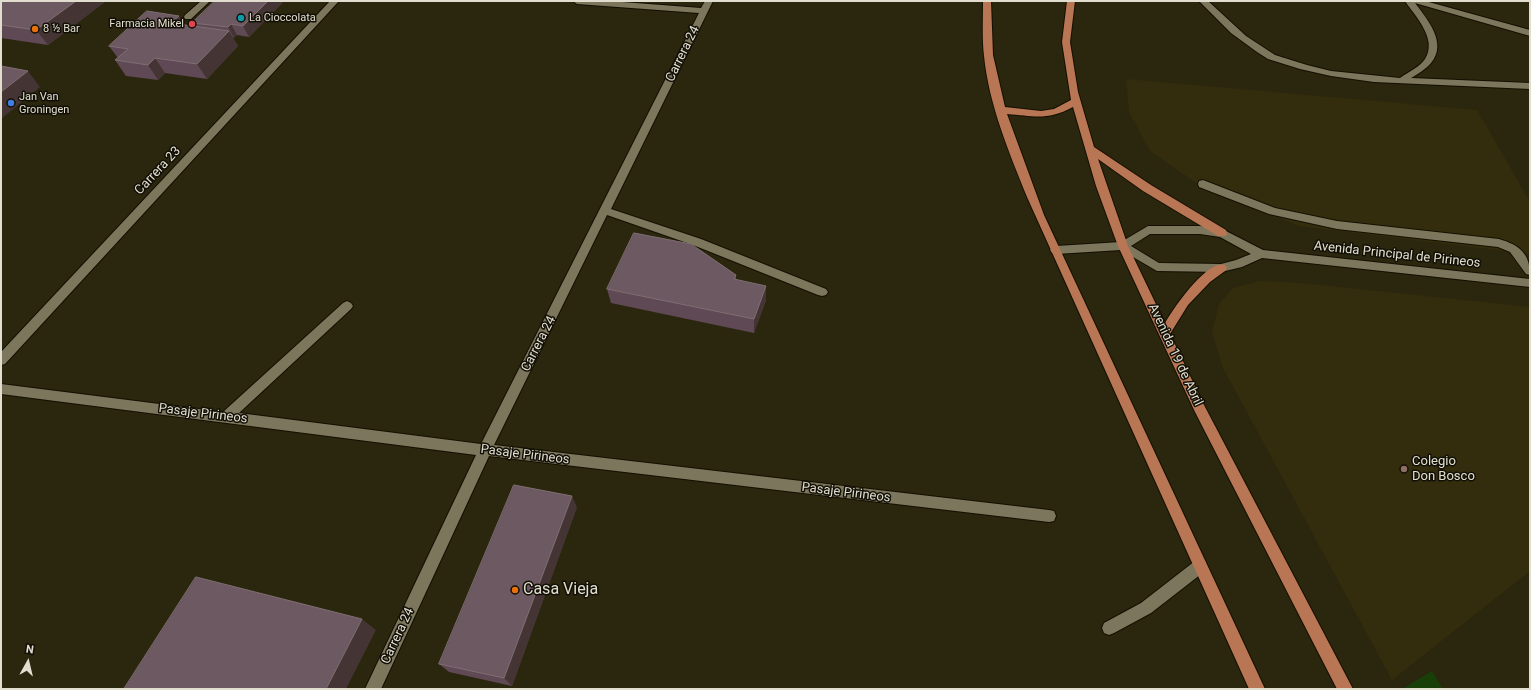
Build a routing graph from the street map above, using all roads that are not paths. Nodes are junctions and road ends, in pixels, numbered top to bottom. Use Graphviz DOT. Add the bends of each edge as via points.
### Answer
graph roads {
  1 [pos="206,1"];
  2 [pos="335,1"];
  3 [pos="576,1"];
  4 [pos="709,1"];
  5 [pos="987,1"];
  6 [pos="1070,1"];
  7 [pos="1204,1"];
  8 [pos="1409,1"];
  9 [pos="1416,1"];
  10 [pos="704,12"];
  11 [pos="188,17"];
  12 [pos="1530,33"];
  13 [pos="1402,81"];
  14 [pos="1530,86"];
  15 [pos="1075,101"];
  16 [pos="1001,110"];
  17 [pos="1090,149"];
  18 [pos="1203,184"];
  19 [pos="606,211"];
  20 [pos="1222,234"];
  21 [pos="1123,246"];
  22 [pos="1056,250"];
  23 [pos="1261,254"];
  24 [pos="1221,268"];
  25 [pos="1530,271"];
  26 [pos="1530,283"];
  27 [pos="822,292"];
  28 [pos="347,306"];
  29 [pos="1164,334"];
  30 [pos="1,360"];
  31 [pos="1,388"];
  32 [pos="226,417"];
  33 [pos="485,450"];
  34 [pos="1049,516"];
  35 [pos="1200,566"];
  36 [pos="1110,628"];
  37 [pos="373,689"];
  38 [pos="1258,689"];
  39 [pos="1345,689"];
  1 -- 11 [label="street"];
  2 -- 30 [label="street, Carrera 23"];
  3 -- 10 [label="street"];
  4 -- 10 [label="street, Carrera 24"];
  5 -- 16 [label="main road" via="988,61"];
  6 -- 15 [label="main road, Avenida 19 de Abril" via="1066,42"];
  7 -- 13 [label="street" via="1250,44 1271,57 1333,75"];
  8 -- 13 [label="street" via="1427,26 1433,46 1429,60"];
  9 -- 12 [label="street"];
  10 -- 19 [label="street, Carrera 24"];
  13 -- 14 [label="street"];
  15 -- 16 [label="main road" via="1056,112 1041,114"];
  15 -- 17 [label="main road, Avenida 19 de Abril"];
  16 -- 22 [label="main road" via="1031,194"];
  17 -- 20 [label="main road"];
  17 -- 21 [label="main road, Avenida 19 de Abril"];
  18 -- 25 [label="street" via="1274,212 1338,225 1499,243 1514,250"];
  19 -- 27 [label="street" via="698,242"];
  19 -- 33 [label="street, Carrera 24"];
  20 -- 21 [label="street, Avenida Principal de Pirineos" via="1200,230 1148,230"];
  20 -- 23 [label="street, Avenida Principal de Pirineos"];
  21 -- 22 [label="street, Avenida Principal de Pirineos"];
  21 -- 24 [label="street, Avenida Principal de Pirineos" via="1157,267"];
  21 -- 29 [label="main road, Avenida 19 de Abril"];
  22 -- 35 [label="main road"];
  23 -- 24 [label="street, Avenida Principal de Pirineos"];
  23 -- 26 [label="street, Avenida Principal de Pirineos"];
  24 -- 29 [label="main road" via="1206,278 1184,302"];
  28 -- 32 [label="street"];
  29 -- 39 [label="main road, Avenida 19 de Abril" via="1203,415"];
  31 -- 32 [label="street, Pasaje Pirineos"];
  32 -- 33 [label="street, Pasaje Pirineos"];
  33 -- 34 [label="street, Pasaje Pirineos"];
  33 -- 37 [label="street, Carrera 24"];
  35 -- 36 [label="street" via="1146,608"];
  35 -- 38 [label="main road"];
}
